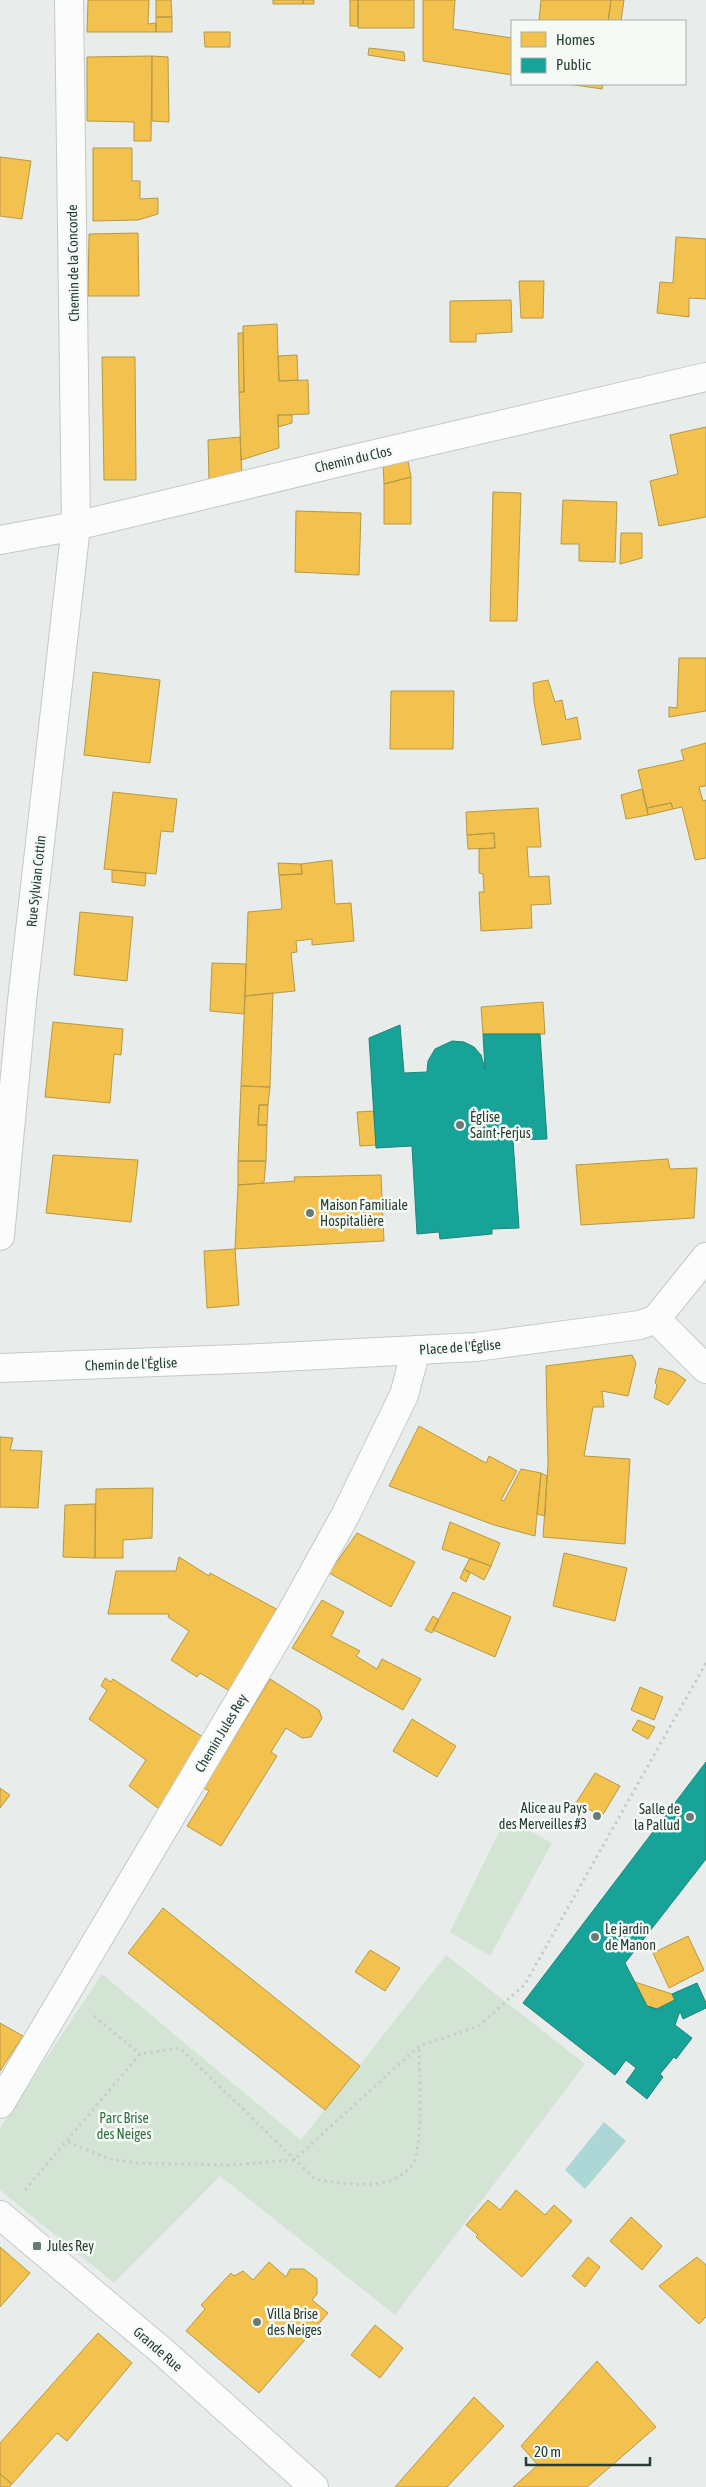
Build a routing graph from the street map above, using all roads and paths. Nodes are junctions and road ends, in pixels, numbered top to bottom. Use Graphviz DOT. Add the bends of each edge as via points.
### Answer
graph roads {
  1 [pos="69,0"];
  2 [pos="706,377"];
  3 [pos="76,526"];
  4 [pos="0,540"];
  5 [pos="0,1236"];
  6 [pos="706,1257"];
  7 [pos="656,1319"];
  8 [pos="416,1350"];
  9 [pos="262,1358"];
  10 [pos="0,1368"];
  11 [pos="706,1369"];
  12 [pos="706,1663"];
  13 [pos="67,1994"];
  14 [pos="419,2046"];
  15 [pos="140,2054"];
  16 [pos="0,2104"];
  17 [pos="68,2142"];
  18 [pos="294,2160"];
  19 [pos="23,2193"];
  20 [pos="0,2216"];
  21 [pos="314,2487"];
  1 -- 3 [label="street, Chemin de la Concorde"];
  2 -- 3 [label="street, Chemin du Clos"];
  3 -- 4 [label="street, Chemin du Clos"];
  3 -- 5 [label="street, Rue Sylvian Cottin" via="22,1001"];
  6 -- 7 [label="street"];
  7 -- 8 [label="street, Place de l'Église" via="640,1326 553,1338"];
  7 -- 11 [label="street"];
  8 -- 9 [label="street, Place de l'Église"];
  8 -- 13 [label="street, Chemin Jules Rey" via="404,1395 346,1514"];
  9 -- 10 [label="street, Chemin de l'Église"];
  12 -- 14 [label="path" via="524,1984 479,2026"];
  13 -- 15 [label="path"];
  13 -- 16 [label="street, Chemin Jules Rey"];
  14 -- 18 [label="path"];
  14 -- 18 [label="path" via="419,2140 413,2164 397,2178 379,2184 337,2183 315,2179"];
  15 -- 17 [label="path"];
  15 -- 18 [label="path" via="180,2048"];
  17 -- 18 [label="path" via="110,2158 137,2162 231,2165"];
  17 -- 19 [label="path"];
  20 -- 21 [label="street, Grande Rue" via="162,2351"];
}
